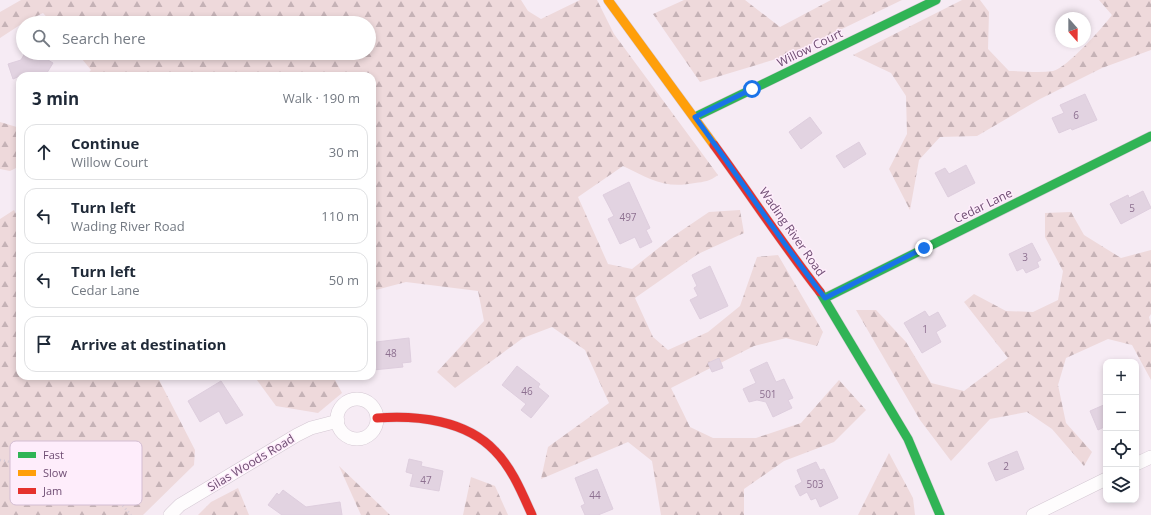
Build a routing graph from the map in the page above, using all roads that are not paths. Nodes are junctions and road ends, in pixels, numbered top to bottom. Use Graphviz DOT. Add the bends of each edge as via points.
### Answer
graph roads {
  1 [pos="608,0"];
  2 [pos="936,0"];
  3 [pos="695,117"];
  4 [pos="1151,136"];
  5 [pos="825,298"];
  6 [pos="377,418"];
  7 [pos="338,421"];
  8 [pos="1151,457"];
  9 [pos="1139,463"];
  10 [pos="1103,480"];
  11 [pos="170,515"];
  12 [pos="532,515"];
  13 [pos="940,515"];
  14 [pos="1033,515"];
  1 -- 3 [label="street, Wading River Road"];
  2 -- 3 [label="street, Willow Court"];
  3 -- 5 [label="street, Wading River Road" via="792,256"];
  4 -- 5 [label="street, Cedar Lane"];
  5 -- 13 [label="street, Wading River Road" via="908,440"];
  6 -- 7 [label="street" via="377,424 369,435 357,439 345,435"];
  6 -- 7 [label="street" via="376,412 367,402 354,399 343,405 339,411"];
  6 -- 12 [label="street" via="403,416 441,420 460,427 483,441 497,453 511,473"];
  7 -- 11 [label="street, Silas Woods Road" via="311,428 297,435 180,505"];
  8 -- 9 [label="street"];
  10 -- 14 [label="street"];
}
